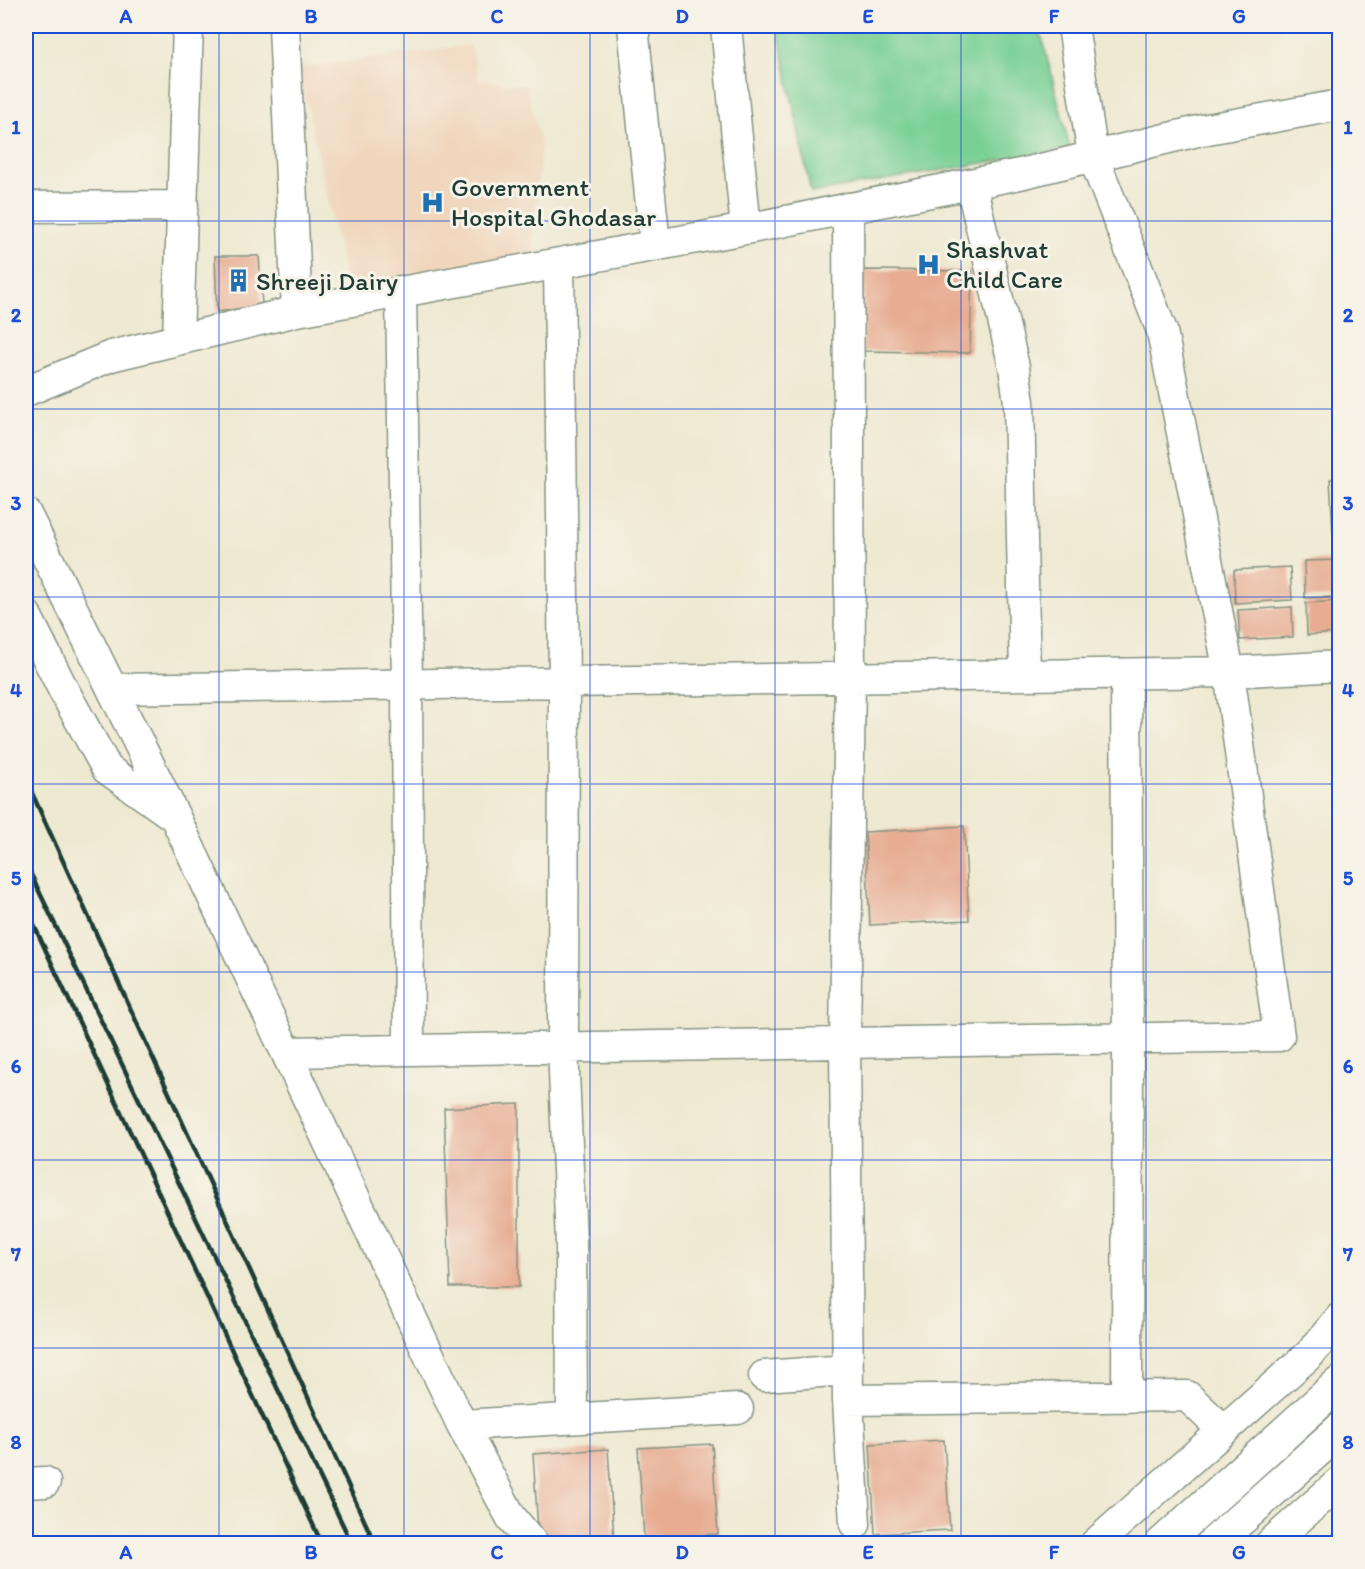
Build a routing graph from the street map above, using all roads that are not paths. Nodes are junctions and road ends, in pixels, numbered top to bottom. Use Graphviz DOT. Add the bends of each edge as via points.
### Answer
graph roads {
  1 [pos="188,26"];
  2 [pos="284,26"];
  3 [pos="633,26"];
  4 [pos="726,26"];
  5 [pos="1073,26"];
  6 [pos="1340,105"];
  7 [pos="1093,156"];
  8 [pos="971,184"];
  9 [pos="183,206"];
  10 [pos="26,207"];
  11 [pos="848,208"];
  12 [pos="746,229"];
  13 [pos="655,245"];
  14 [pos="559,263"];
  15 [pos="401,291"];
  16 [pos="297,310"];
  17 [pos="178,339"];
  18 [pos="26,391"];
  19 [pos="26,514"];
  20 [pos="26,615"];
  21 [pos="1340,666"];
  22 [pos="1229,672"];
  23 [pos="1126,674"];
  24 [pos="1025,675"];
  25 [pos="850,678"];
  26 [pos="564,682"];
  27 [pos="407,685"];
  28 [pos="112,689"];
  29 [pos="175,817"];
  30 [pos="1128,1039"];
  31 [pos="845,1043"];
  32 [pos="563,1047"];
  33 [pos="409,1050"];
  34 [pos="286,1052"];
  35 [pos="1340,1318"];
  36 [pos="848,1370"];
  37 [pos="764,1376"];
  38 [pos="1340,1383"];
  39 [pos="1127,1397"];
  40 [pos="848,1400"];
  41 [pos="738,1409"];
  42 [pos="572,1418"];
  43 [pos="462,1425"];
  44 [pos="1223,1430"];
  45 [pos="1340,1430"];
  46 [pos="1340,1482"];
  47 [pos="855,1524"];
  48 [pos="534,1544"];
  49 [pos="1095,1544"];
  50 [pos="1162,1544"];
  51 [pos="1213,1544"];
  52 [pos="1270,1544"];
  1 -- 9 [label="street"];
  2 -- 16 [label="street"];
  3 -- 13 [label="street"];
  4 -- 12 [label="street"];
  5 -- 7 [label="street"];
  6 -- 7 [label="street" via="1202,130"];
  7 -- 8 [label="street"];
  7 -- 22 [label="street" via="1162,331"];
  8 -- 11 [label="street"];
  8 -- 24 [label="street" via="1019,402"];
  9 -- 10 [label="street"];
  9 -- 17 [label="street"];
  11 -- 12 [label="street"];
  11 -- 25 [label="street"];
  12 -- 13 [label="street"];
  13 -- 14 [label="street"];
  14 -- 15 [label="street"];
  14 -- 26 [label="street"];
  15 -- 16 [label="street"];
  15 -- 27 [label="street"];
  16 -- 17 [label="street"];
  17 -- 18 [label="street" via="111,356"];
  19 -- 28 [label="street"];
  20 -- 29 [label="street" via="107,769"];
  21 -- 22 [label="street"];
  22 -- 23 [label="street"];
  22 -- 30 [label="street" via="1279,1036"];
  23 -- 24 [label="street"];
  23 -- 30 [label="street"];
  24 -- 25 [label="street"];
  25 -- 26 [label="street"];
  25 -- 31 [label="street"];
  26 -- 27 [label="street"];
  26 -- 32 [label="street"];
  27 -- 28 [label="street"];
  27 -- 33 [label="street"];
  28 -- 29 [label="street"];
  29 -- 34 [label="street"];
  30 -- 31 [label="street"];
  30 -- 39 [label="street"];
  31 -- 32 [label="street"];
  31 -- 36 [label="street"];
  32 -- 33 [label="street"];
  32 -- 42 [label="street" via="571,1244"];
  33 -- 34 [label="street"];
  34 -- 43 [label="street"];
  35 -- 44 [label="street" via="1310,1354"];
  36 -- 37 [label="street"];
  36 -- 40 [label="street"];
  38 -- 50 [label="main road"];
  39 -- 40 [label="street"];
  39 -- 44 [label="street" via="1187,1396"];
  40 -- 47 [label="street"];
  41 -- 42 [label="street"];
  42 -- 43 [label="street"];
  43 -- 48 [label="street" via="511,1517"];
  44 -- 49 [label="street"];
  45 -- 51 [label="main road"];
  46 -- 52 [label="street"];
}
